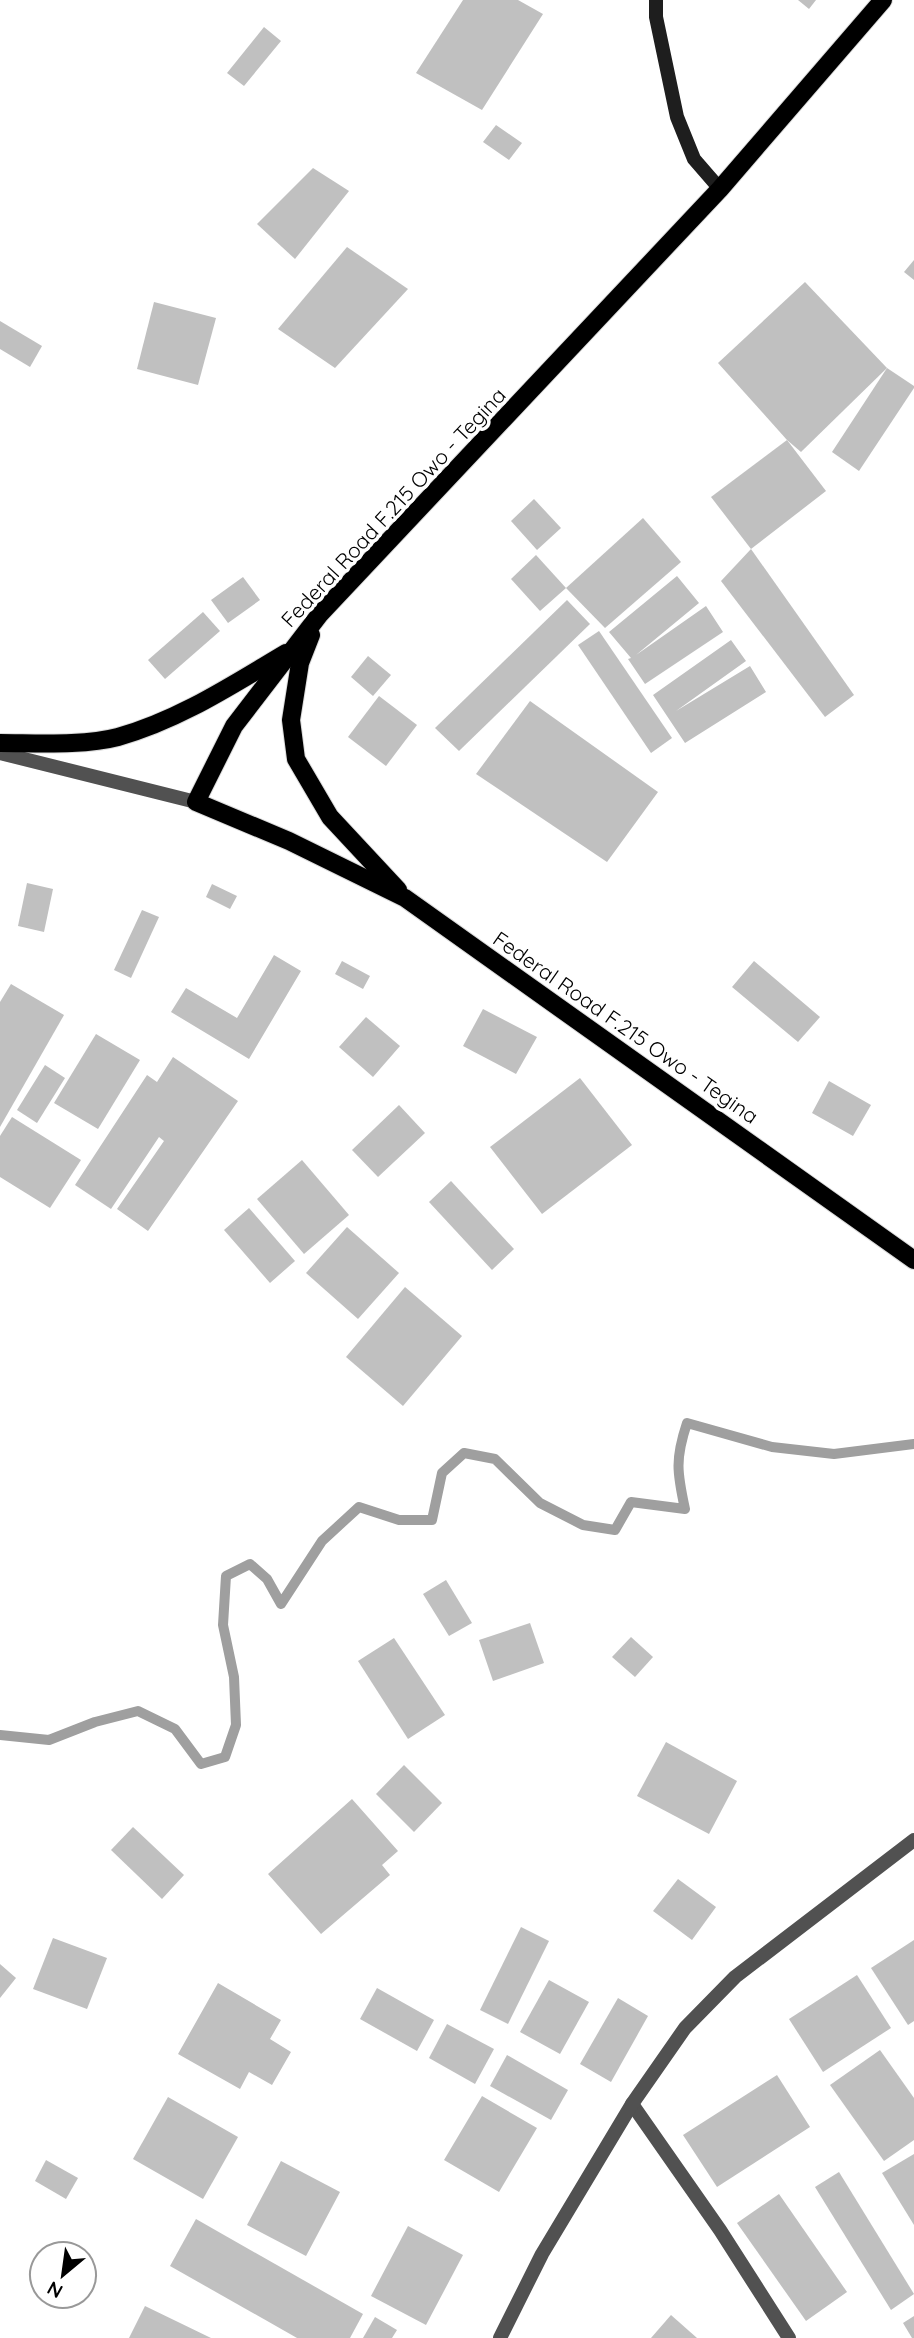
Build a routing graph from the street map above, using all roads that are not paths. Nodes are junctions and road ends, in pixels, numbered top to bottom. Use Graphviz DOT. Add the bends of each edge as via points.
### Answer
graph roads {
  1 [pos="656,0"];
  2 [pos="883,0"];
  3 [pos="720,189"];
  4 [pos="320,614"];
  5 [pos="295,648"];
  6 [pos="0,743"];
  7 [pos="0,753"];
  8 [pos="196,802"];
  9 [pos="405,898"];
  10 [pos="914,1260"];
  11 [pos="914,1840"];
  12 [pos="632,2104"];
  13 [pos="500,2338"];
  14 [pos="789,2338"];
  1 -- 3 [label="main road" via="677,117 694,159"];
  2 -- 3 [label="main road, Federal Road F.215 Owo - Tegina"];
  3 -- 4 [label="main road, Federal Road F.215 Owo - Tegina"];
  4 -- 5 [label="main road, Federal Road F.215 Owo - Tegina"];
  4 -- 9 [label="main road" via="298,675 291,720 296,759 330,817"];
  5 -- 6 [label="main road" via="173,718 116,738"];
  5 -- 8 [label="main road, Federal Road F.215 Owo - Tegina" via="234,726"];
  7 -- 8 [label="street"];
  8 -- 9 [label="main road, Federal Road F.215 Owo - Tegina"];
  9 -- 10 [label="main road, Federal Road F.215 Owo - Tegina"];
  11 -- 12 [label="street" via="735,1977 685,2028"];
  12 -- 13 [label="street" via="542,2254"];
  12 -- 14 [label="street"];
}
